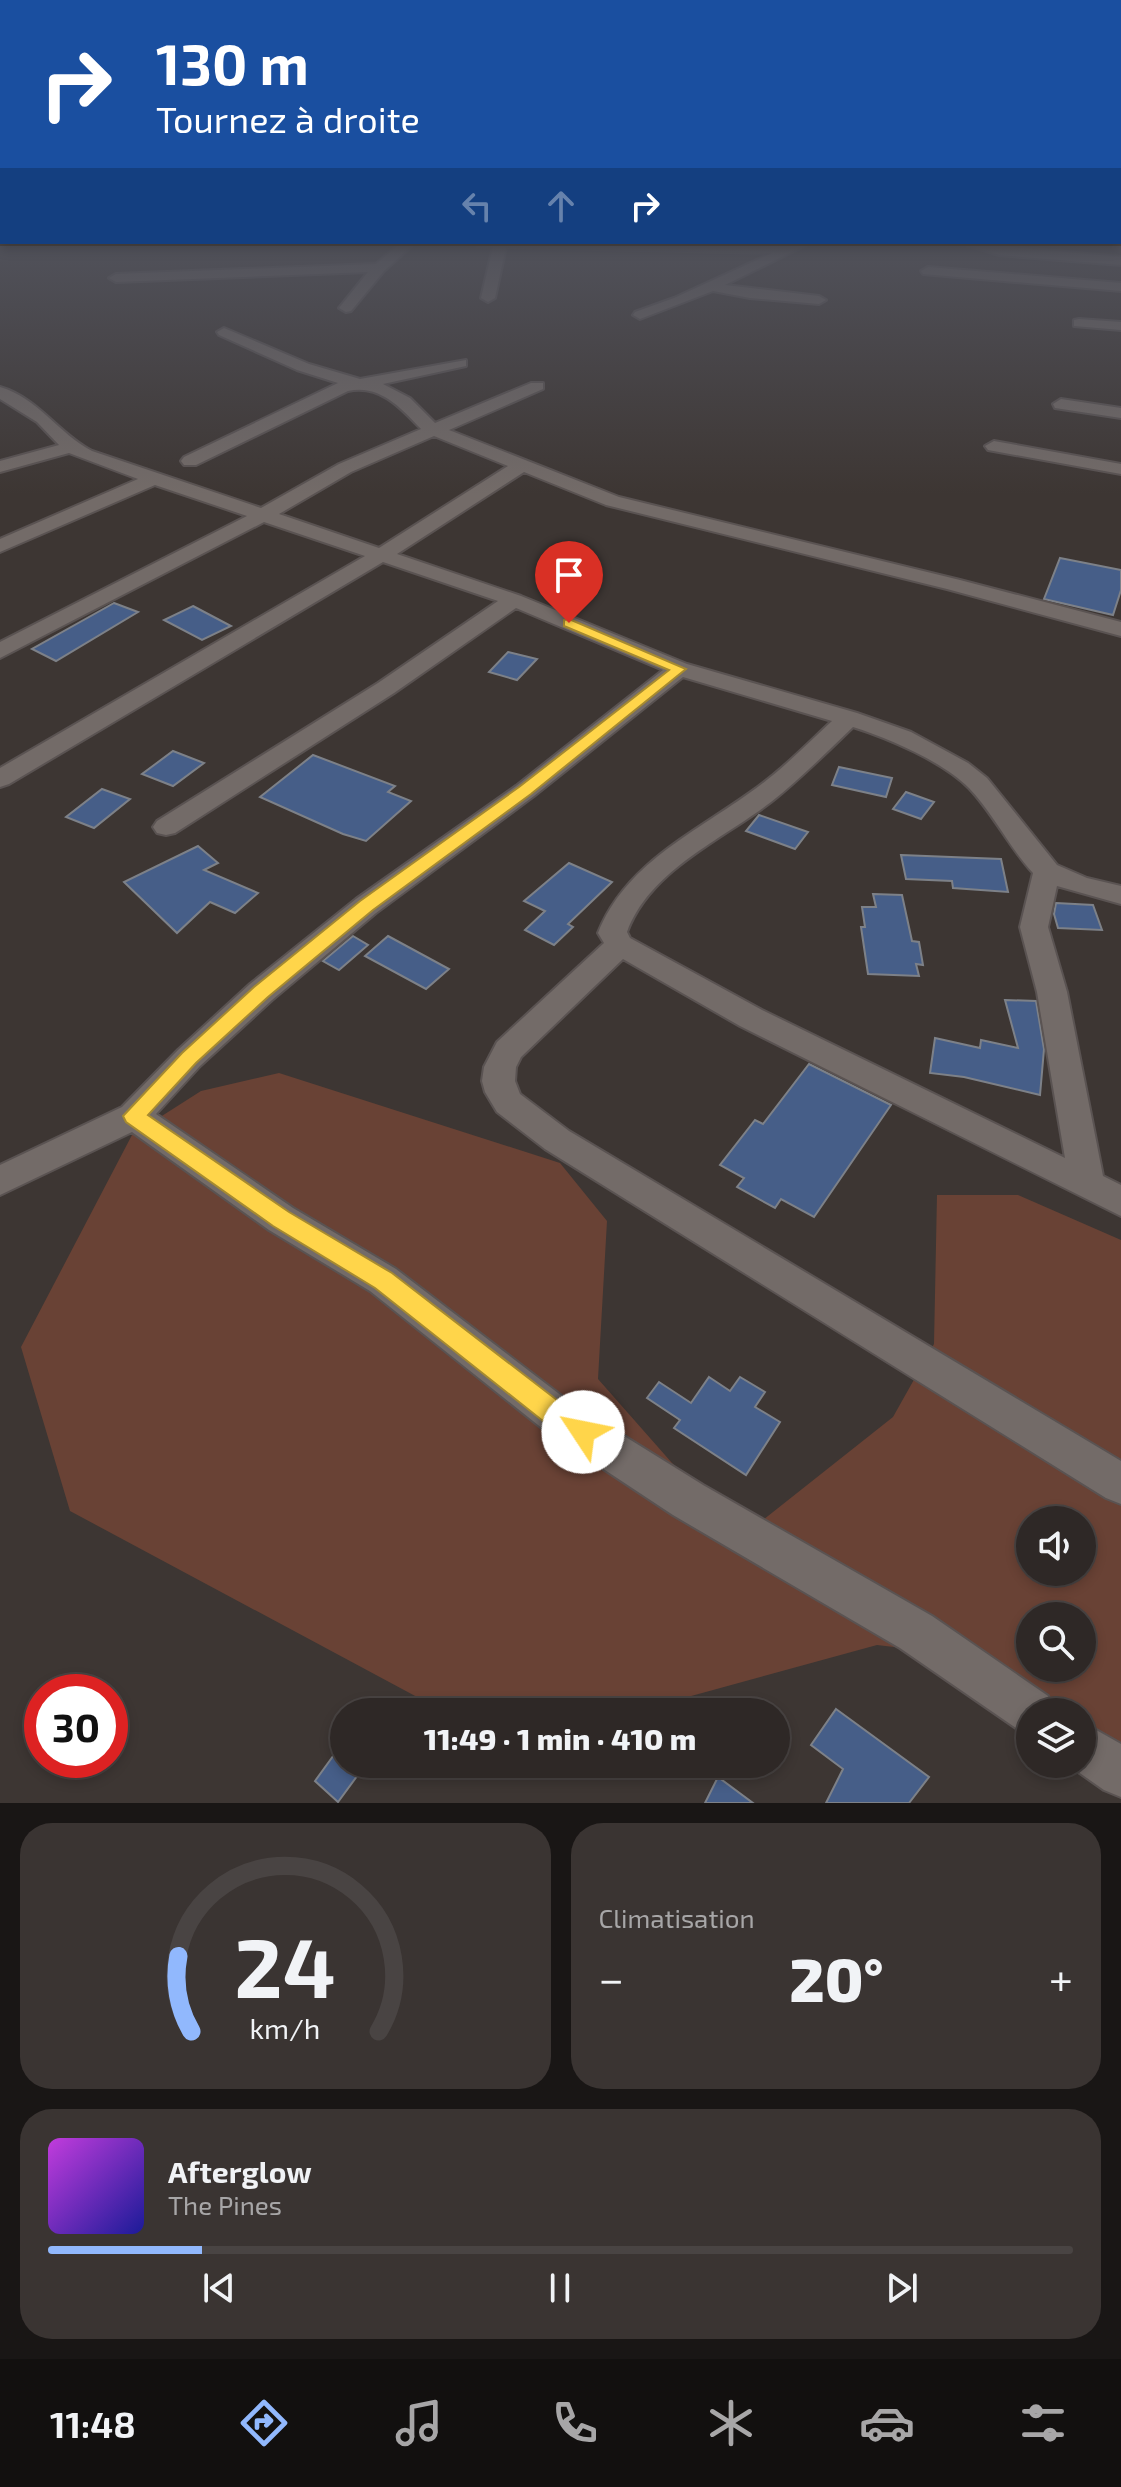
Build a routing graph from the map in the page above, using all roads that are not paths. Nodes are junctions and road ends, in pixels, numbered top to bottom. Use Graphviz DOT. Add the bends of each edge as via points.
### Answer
graph roads {
  1 [pos="224,332"];
  2 [pos="460,363"];
  3 [pos="365,383"];
  4 [pos="537,386"];
  5 [pos="0,392"];
  6 [pos="1061,404"];
  7 [pos="1121,413"];
  8 [pos="431,429"];
  9 [pos="994,446"];
  10 [pos="71,447"];
  11 [pos="190,461"];
  12 [pos="522,465"];
  13 [pos="0,467"];
  14 [pos="1121,469"];
  15 [pos="157,477"];
  16 [pos="265,514"];
  17 [pos="0,546"];
  18 [pos="380,556"];
  19 [pos="514,600"];
  20 [pos="1121,629"];
  21 [pos="0,651"];
  22 [pos="679,669"];
  23 [pos="849,718"];
  24 [pos="0,779"];
  25 [pos="166,827"];
  26 [pos="1047,871"];
  27 [pos="1121,895"];
  28 [pos="620,945"];
  29 [pos="134,1116"];
  30 [pos="0,1181"];
  31 [pos="1087,1184"];
  32 [pos="1121,1201"];
  33 [pos="1121,1484"];
  34 [pos="1016,1701"];
  35 [pos="1096,1756"];
  36 [pos="1121,1773"];
  1 -- 3 [label="street" via="303,367"];
  2 -- 3 [label="street"];
  3 -- 8 [label="street" via="404,402"];
  3 -- 11 [label="street" via="336,390"];
  4 -- 8 [label="street"];
  5 -- 10 [label="street" via="43,418"];
  6 -- 7 [label="street"];
  8 -- 12 [label="street"];
  8 -- 16 [label="street" via="345,468"];
  9 -- 14 [label="street"];
  10 -- 13 [label="street"];
  10 -- 15 [label="street"];
  12 -- 18 [label="street"];
  12 -- 20 [label="street" via="613,501"];
  15 -- 16 [label="street"];
  15 -- 17 [label="street"];
  16 -- 18 [label="street"];
  16 -- 21 [label="street"];
  18 -- 19 [label="street"];
  18 -- 24 [label="street"];
  19 -- 22 [label="street"];
  19 -- 25 [label="street"];
  22 -- 23 [label="street"];
  22 -- 29 [label="street" via="272,983"];
  23 -- 26 [label="street" via="902,737 959,768 978,783"];
  23 -- 28 [label="street" via="757,800 717,824 645,883 614,922 612,933"];
  26 -- 27 [label="street" via="1080,886"];
  26 -- 31 [label="street" via="1034,927 1052,992"];
  28 -- 31 [label="street" via="751,1018"];
  28 -- 33 [label="street" via="508,1050 496,1082 504,1098 557,1140"];
  29 -- 30 [label="street"];
  29 -- 34 [label="street" via="281,1219 383,1280 557,1416 688,1500 916,1632"];
  31 -- 32 [label="street"];
  35 -- 36 [label="street"];
}
